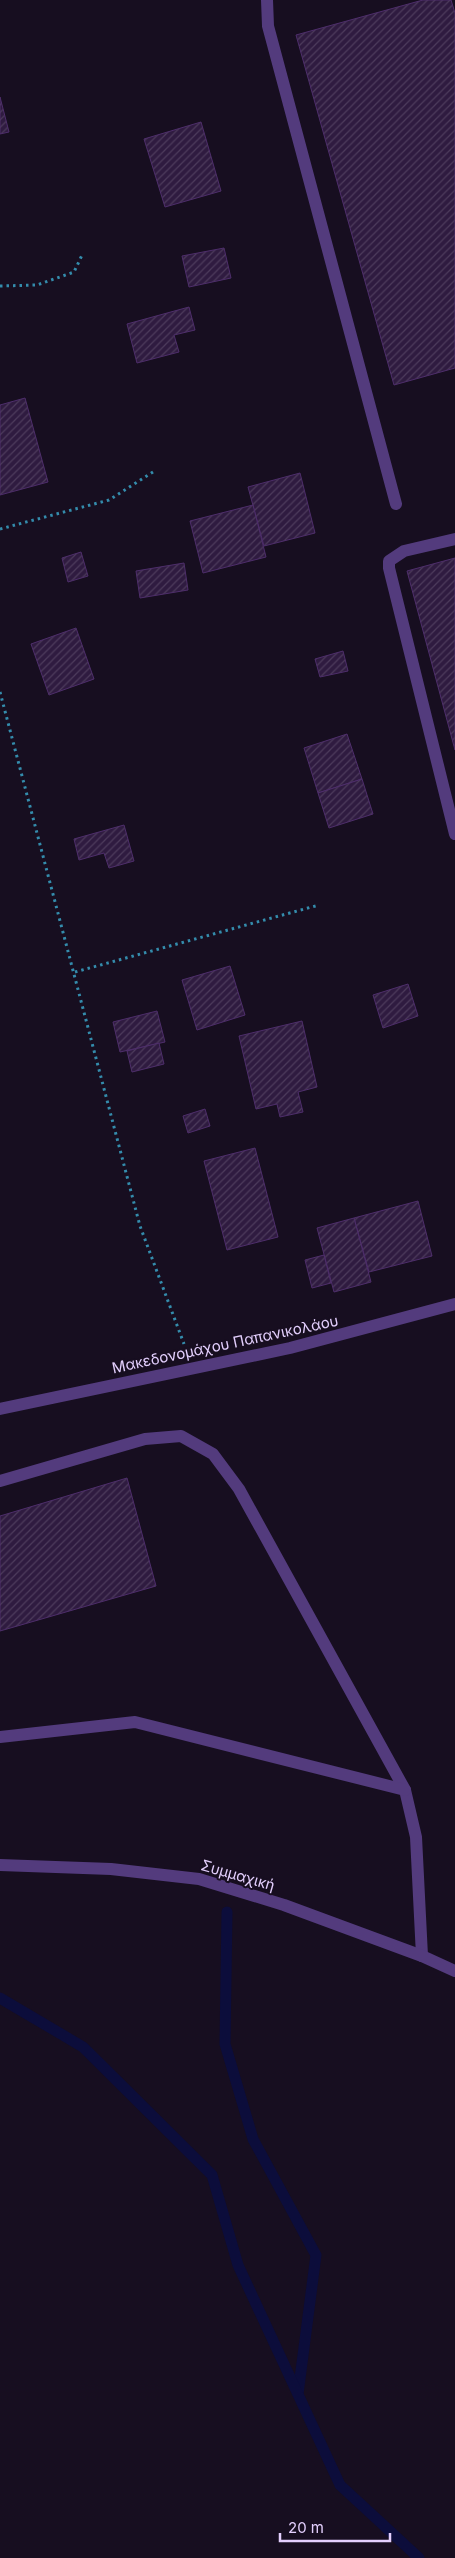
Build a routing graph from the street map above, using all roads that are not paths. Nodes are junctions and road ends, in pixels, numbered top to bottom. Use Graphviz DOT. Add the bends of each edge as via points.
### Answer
graph roads {
  1 [pos="267,0"];
  2 [pos="396,504"];
  3 [pos="455,539"];
  4 [pos="455,834"];
  5 [pos="455,1304"];
  6 [pos="0,1409"];
  7 [pos="0,1481"];
  8 [pos="0,1737"];
  9 [pos="405,1790"];
  10 [pos="0,1865"];
  11 [pos="422,1956"];
  12 [pos="455,1971"];
  1 -- 2 [label="street" via="268,26"];
  3 -- 4 [label="street" via="404,551 390,562 388,568"];
  5 -- 6 [label="street, Μακεδονομάχου Παπανικολάου" via="290,1348"];
  7 -- 9 [label="street" via="144,1439 181,1436 213,1454 239,1489"];
  8 -- 9 [label="street" via="135,1722"];
  9 -- 11 [label="street" via="416,1837"];
  10 -- 11 [label="street, Συμμαχική" via="111,1868 199,1878 284,1905"];
  11 -- 12 [label="street, Συμμαχική"];
}
